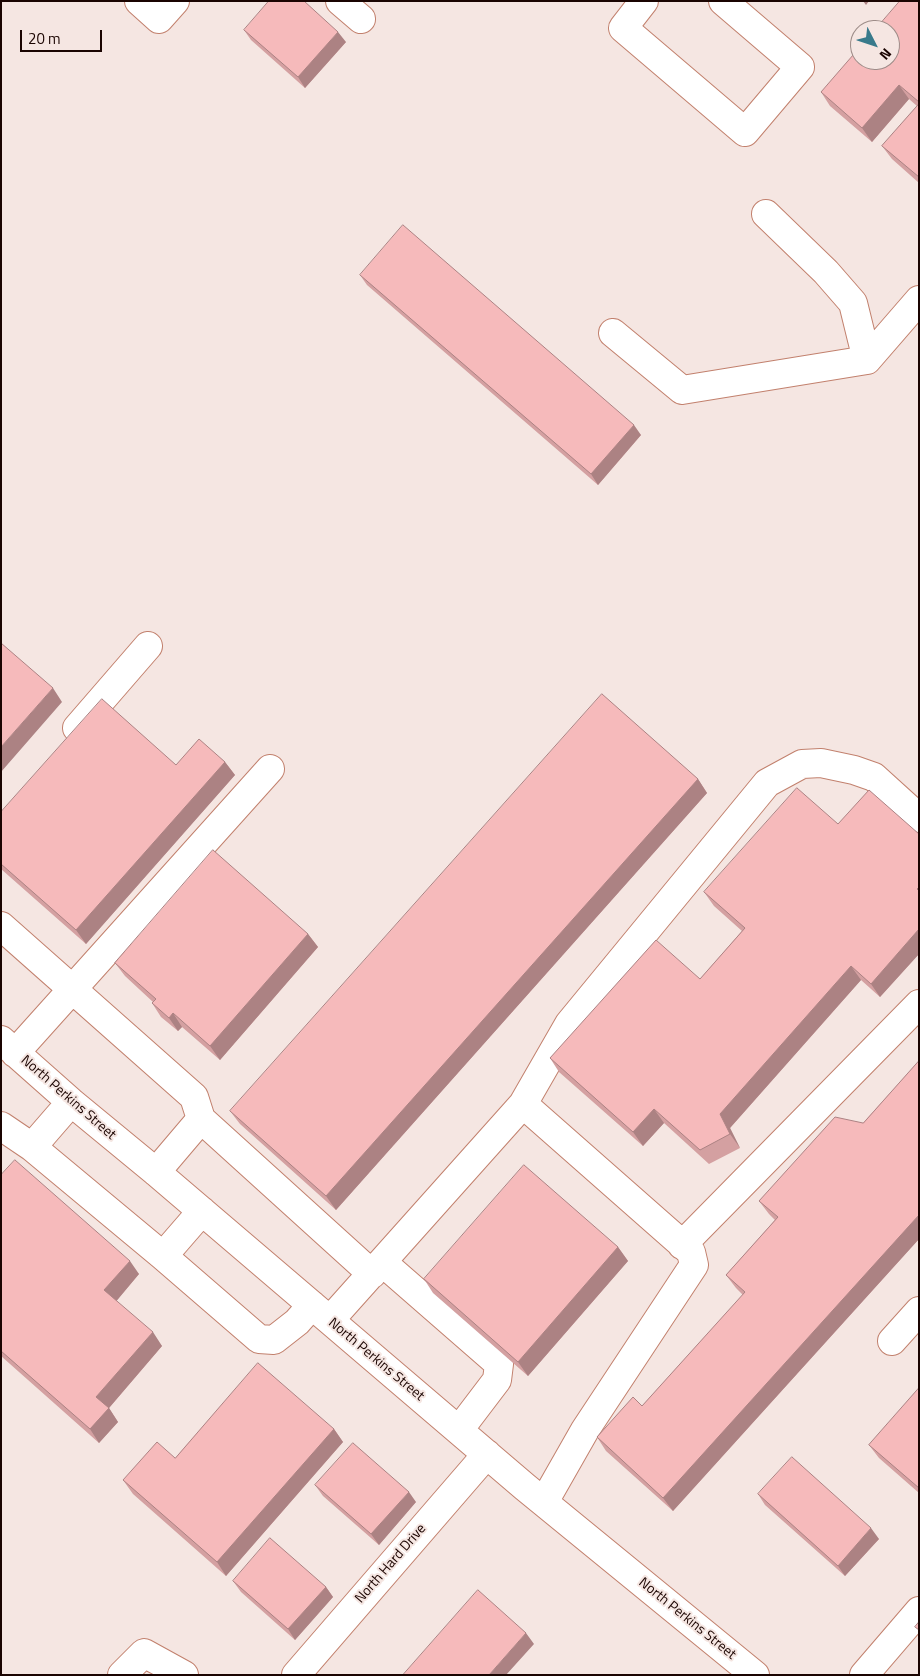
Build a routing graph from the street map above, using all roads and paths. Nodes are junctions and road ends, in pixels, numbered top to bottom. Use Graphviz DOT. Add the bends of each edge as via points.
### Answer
graph roads {
  1 [pos="139,1"];
  2 [pos="175,1"];
  3 [pos="340,1"];
  4 [pos="644,1"];
  5 [pos="723,1"];
  6 [pos="361,20"];
  7 [pos="766,214"];
  8 [pos="919,300"];
  9 [pos="612,333"];
  10 [pos="867,360"];
  11 [pos="148,646"];
  12 [pos="59,750"];
  13 [pos="270,769"];
  14 [pos="919,818"];
  15 [pos="1,926"];
  16 [pos="71,989"];
  17 [pos="919,1004"];
  18 [pos="8,1046"];
  19 [pos="71,1102"];
  20 [pos="523,1104"];
  21 [pos="201,1119"];
  22 [pos="1,1126"];
  23 [pos="32,1147"];
  24 [pos="156,1172"];
  25 [pos="202,1211"];
  26 [pos="682,1244"];
  27 [pos="164,1256"];
  28 [pos="377,1268"];
  29 [pos="919,1311"];
  30 [pos="321,1313"];
  31 [pos="892,1341"];
  32 [pos="459,1430"];
  33 [pos="487,1454"];
  34 [pos="544,1502"];
  35 [pos="919,1611"];
  36 [pos="122,1675"];
  37 [pos="184,1675"];
  38 [pos="296,1675"];
  39 [pos="755,1675"];
  40 [pos="864,1675"];
  1 -- 2 [label="street" via="159,19"];
  3 -- 6 [label="street"];
  4 -- 5 [label="street" via="623,28 745,132 800,68"];
  7 -- 10 [label="street" via="853,303"];
  8 -- 10 [label="street"];
  9 -- 10 [label="street" via="682,390"];
  11 -- 12 [label="street"];
  13 -- 16 [label="street"];
  14 -- 20 [label="street" via="874,777 854,770 821,763 802,764 767,784 569,1024"];
  15 -- 16 [label="street"];
  16 -- 18 [label="street"];
  16 -- 21 [label="street" via="194,1097"];
  17 -- 26 [label="street"];
  18 -- 19 [label="street, North Perkins Street"];
  19 -- 23 [label="street"];
  19 -- 24 [label="street, North Perkins Street"];
  20 -- 26 [label="street"];
  20 -- 28 [label="street"];
  21 -- 24 [label="street"];
  21 -- 28 [label="street"];
  22 -- 23 [label="street"];
  23 -- 27 [label="street"];
  24 -- 25 [label="street, North Perkins Street"];
  25 -- 27 [label="street"];
  25 -- 30 [label="street, North Perkins Street"];
  26 -- 34 [label="street" via="691,1252 694,1265 585,1430"];
  27 -- 30 [label="street" via="259,1339 274,1340 297,1322"];
  28 -- 30 [label="street"];
  28 -- 32 [label="street" via="499,1364 498,1380"];
  29 -- 31 [label="street"];
  30 -- 32 [label="street, North Perkins Street"];
  32 -- 33 [label="street, North Perkins Street"];
  33 -- 34 [label="street, North Perkins Street"];
  33 -- 38 [label="street, North Hard Drive"];
  34 -- 39 [label="street, North Perkins Street"];
  35 -- 40 [label="street"];
  36 -- 37 [label="street" via="144,1653"];
}
